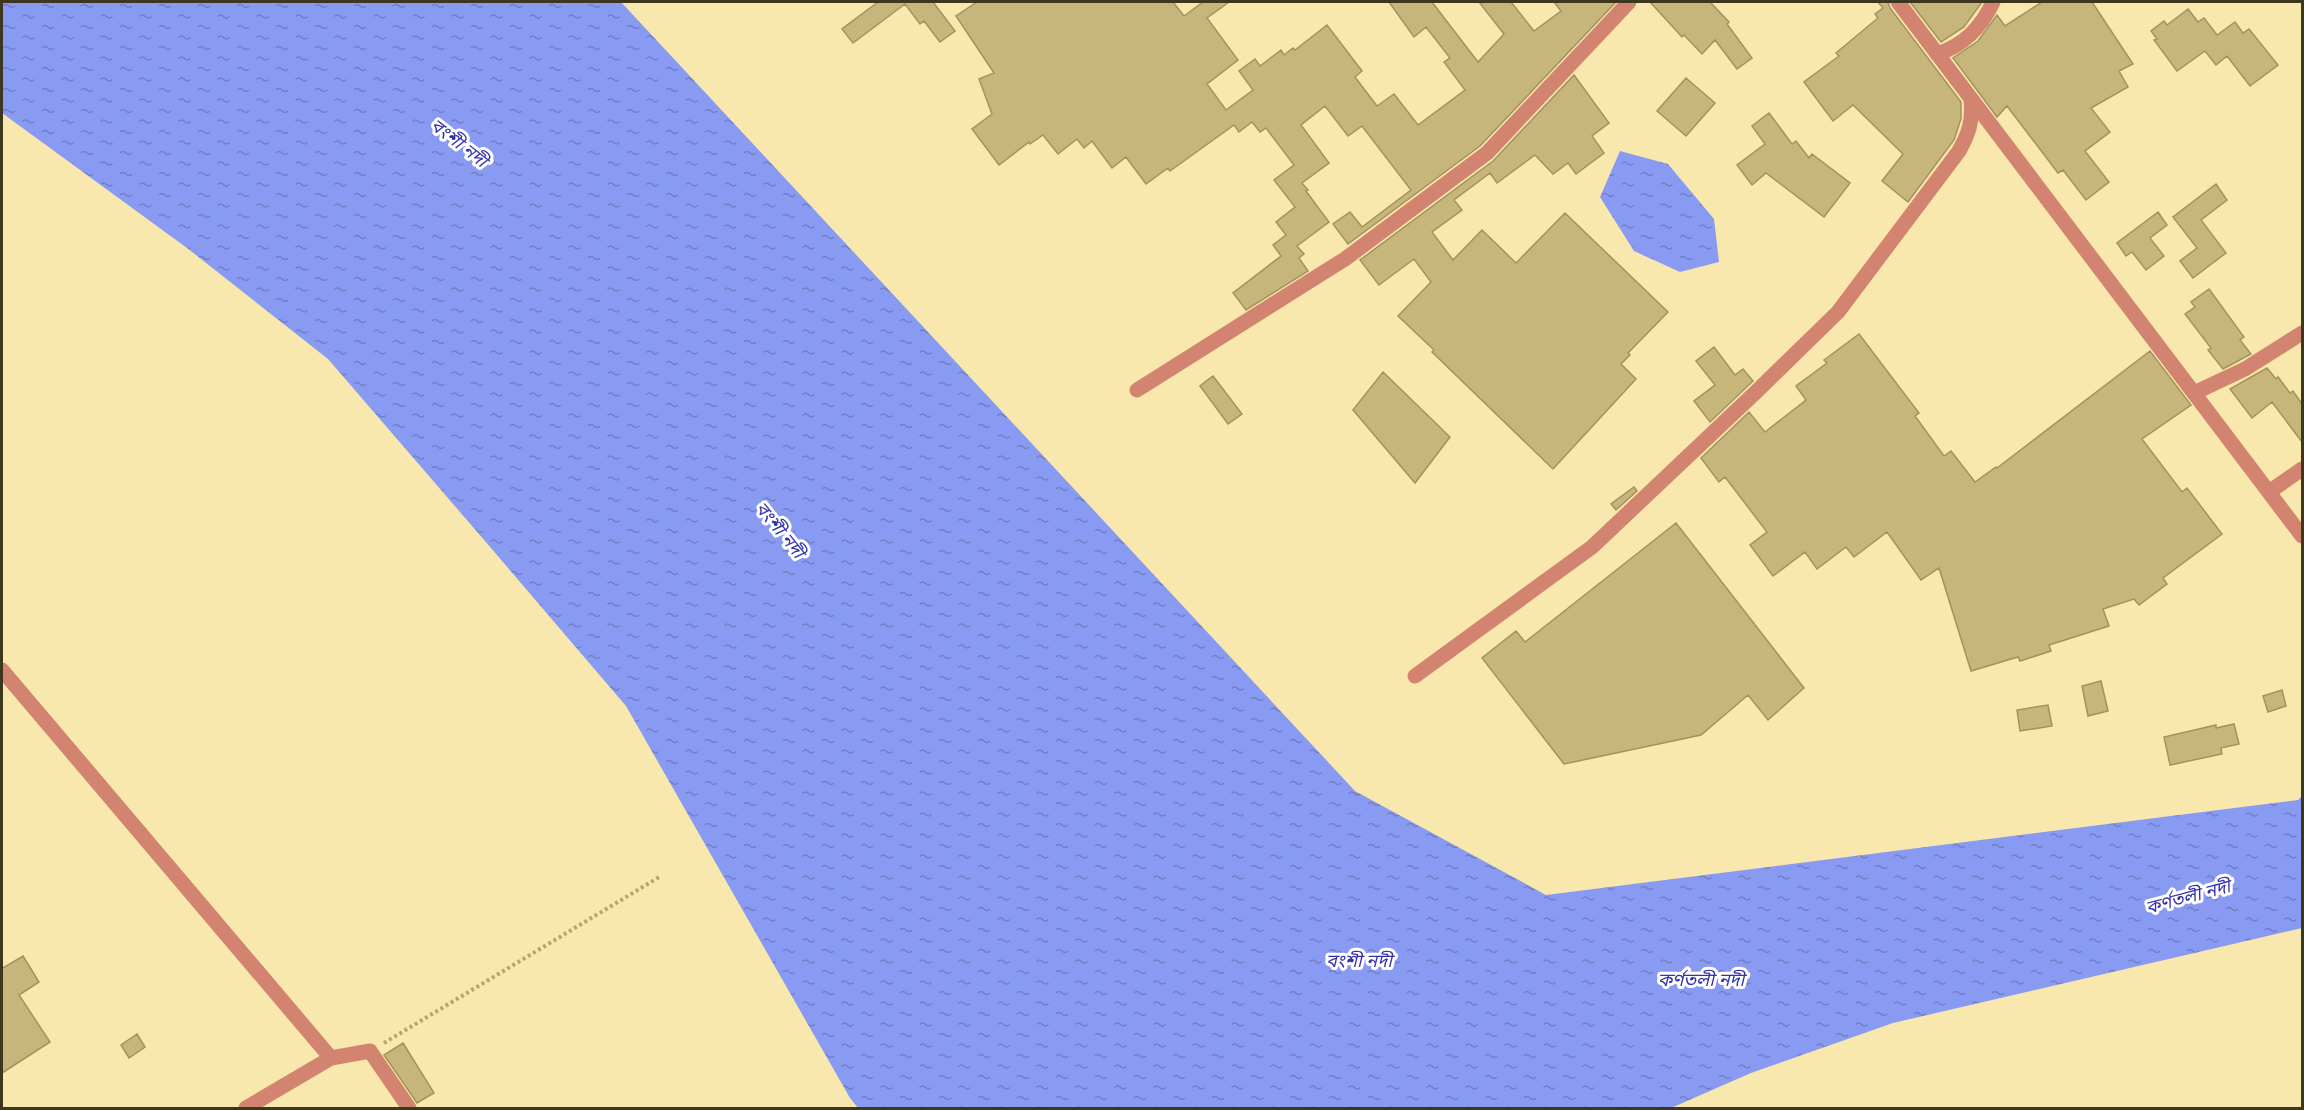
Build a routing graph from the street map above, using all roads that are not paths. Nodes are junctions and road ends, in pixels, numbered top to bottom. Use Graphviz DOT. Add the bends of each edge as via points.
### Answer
graph roads {
  1 [pos="1629,2"];
  2 [pos="1898,2"];
  3 [pos="1993,2"];
  4 [pos="1937,54"];
  5 [pos="1971,100"];
  6 [pos="2302,333"];
  7 [pos="1137,390"];
  8 [pos="2194,393"];
  9 [pos="2302,469"];
  10 [pos="2269,492"];
  11 [pos="2302,536"];
  12 [pos="2,670"];
  13 [pos="1415,676"];
  14 [pos="331,1058"];
  15 [pos="246,1108"];
  16 [pos="409,1108"];
  1 -- 7 [label="street" via="1487,153 1345,259"];
  2 -- 4 [label="street"];
  3 -- 4 [label="street" via="1972,35"];
  4 -- 5 [label="street"];
  5 -- 8 [label="street"];
  5 -- 13 [label="street" via="1971,130 1959,151 1838,312 1592,547"];
  6 -- 8 [label="street" via="2245,369"];
  8 -- 10 [label="street"];
  9 -- 10 [label="street"];
  10 -- 11 [label="street"];
  12 -- 14 [label="street"];
  14 -- 15 [label="street"];
  14 -- 16 [label="street" via="370,1051"];
}
